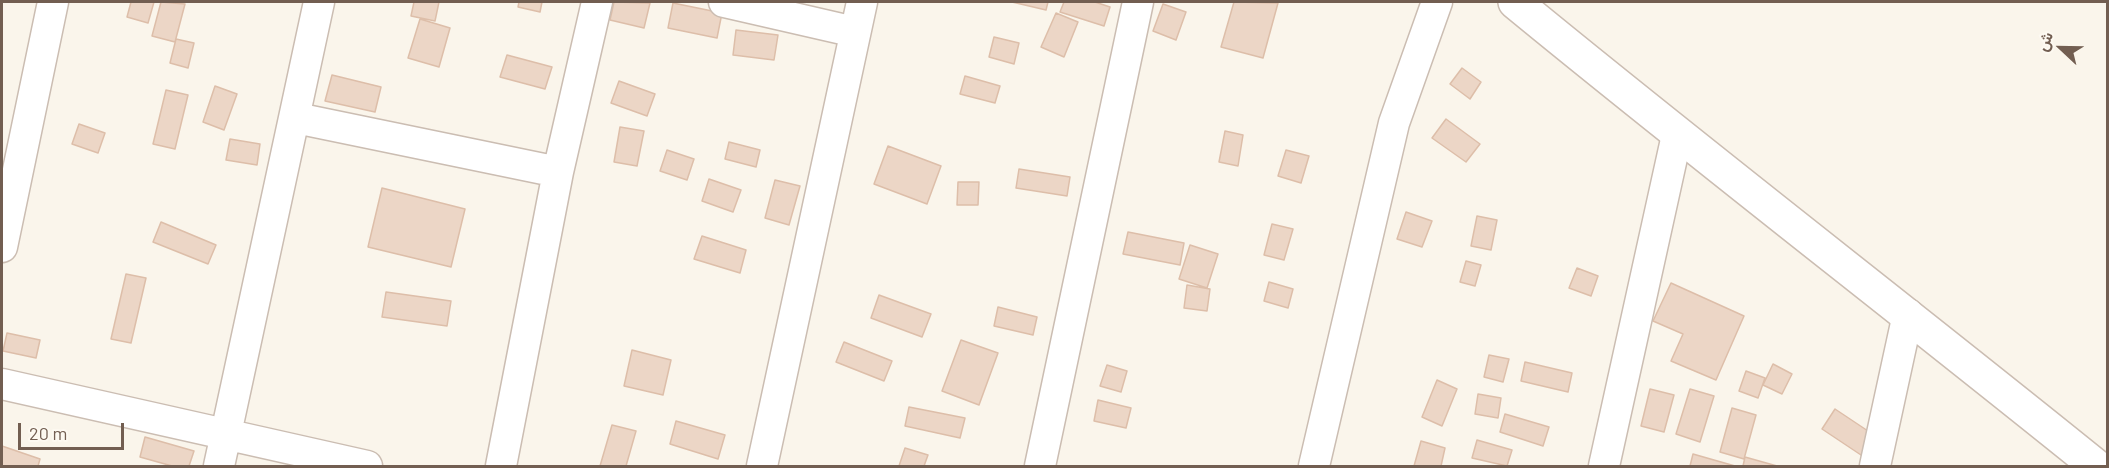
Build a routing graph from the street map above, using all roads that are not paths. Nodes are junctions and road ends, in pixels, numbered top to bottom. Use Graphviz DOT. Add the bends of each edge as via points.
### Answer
graph roads {
  1 [pos="53,2"];
  2 [pos="319,2"];
  3 [pos="597,2"];
  4 [pos="724,2"];
  5 [pos="862,2"];
  6 [pos="1138,2"];
  7 [pos="1437,2"];
  8 [pos="1515,2"];
  9 [pos="855,32"];
  10 [pos="296,118"];
  11 [pos="1677,135"];
  12 [pos="558,172"];
  13 [pos="2,247"];
  14 [pos="1908,314"];
  15 [pos="2,384"];
  16 [pos="226,436"];
  17 [pos="219,466"];
  18 [pos="367,466"];
  19 [pos="501,466"];
  20 [pos="762,466"];
  21 [pos="1040,466"];
  22 [pos="1314,466"];
  23 [pos="1604,466"];
  24 [pos="1875,466"];
  25 [pos="2096,466"];
  1 -- 13 [label="street"];
  2 -- 10 [label="street"];
  3 -- 12 [label="street"];
  4 -- 9 [label="street"];
  5 -- 9 [label="street"];
  6 -- 21 [label="street"];
  7 -- 22 [label="street" via="1394,123"];
  8 -- 11 [label="street"];
  9 -- 20 [label="street"];
  10 -- 12 [label="street"];
  10 -- 16 [label="street"];
  11 -- 14 [label="street"];
  11 -- 23 [label="street"];
  12 -- 19 [label="street"];
  14 -- 24 [label="street"];
  14 -- 25 [label="street"];
  15 -- 16 [label="street"];
  16 -- 17 [label="street"];
  16 -- 18 [label="street"];
}
